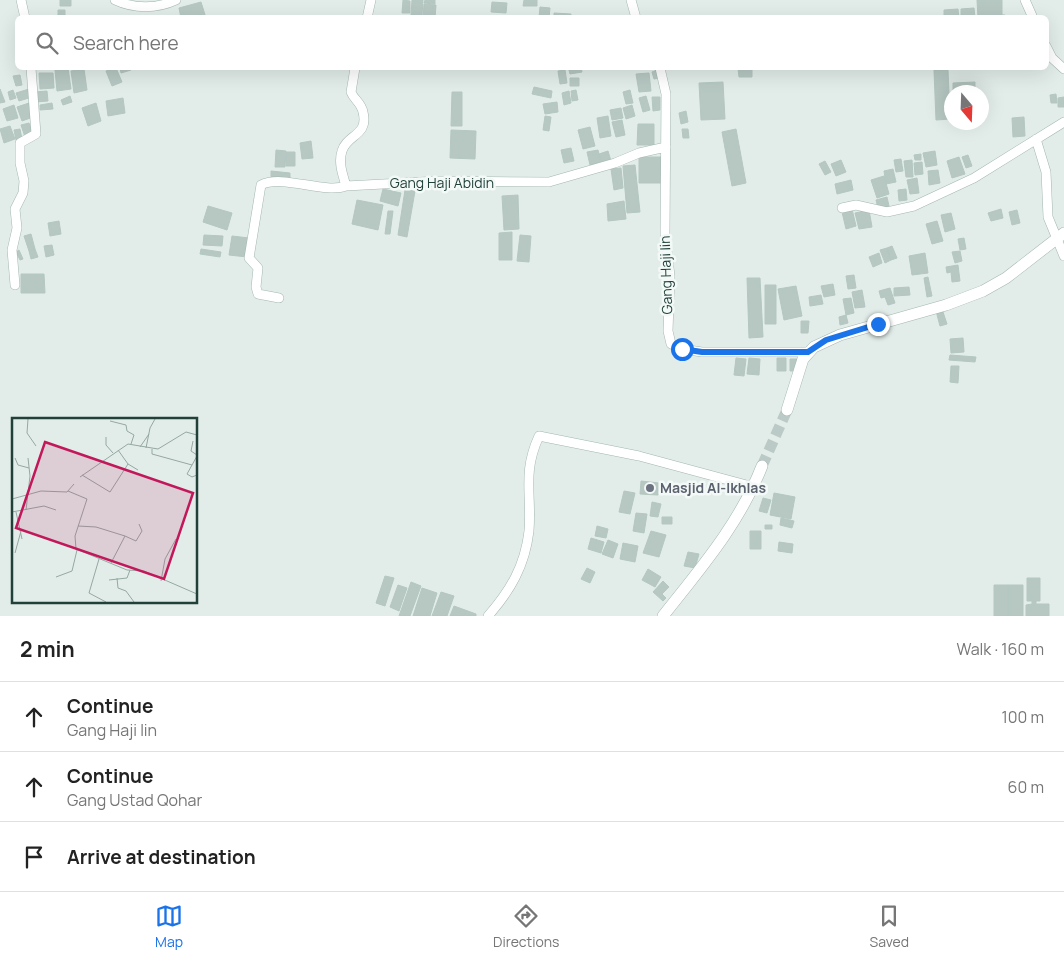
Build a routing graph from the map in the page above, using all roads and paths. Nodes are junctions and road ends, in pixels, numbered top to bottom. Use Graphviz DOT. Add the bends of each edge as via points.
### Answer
graph roads {
  1 [pos="21,0"];
  2 [pos="115,0"];
  3 [pos="176,0"];
  4 [pos="370,0"];
  5 [pos="631,0"];
  6 [pos="1025,0"];
  7 [pos="24,15"];
  8 [pos="368,15"];
  9 [pos="635,15"];
  10 [pos="1032,15"];
  11 [pos="1049,52"];
  12 [pos="1064,69"];
  13 [pos="31,70"];
  14 [pos="355,70"];
  15 [pos="660,70"];
  16 [pos="1064,122"];
  17 [pos="1036,139"];
  18 [pos="666,147"];
  19 [pos="346,186"];
  20 [pos="842,208"];
  21 [pos="1061,235"];
  22 [pos="1064,256"];
  23 [pos="15,285"];
  24 [pos="279,298"];
  25 [pos="808,352"];
  26 [pos="786,410"];
  27 [pos="762,466"];
  28 [pos="754,487"];
  29 [pos="488,616"];
  30 [pos="663,616"];
  1 -- 7 [label="street"];
  2 -- 3 [label="street" via="131,6 160,6"];
  4 -- 8 [label="street"];
  5 -- 9 [label="street"];
  6 -- 10 [label="street"];
  11 -- 12 [label="street"];
  13 -- 23 [label="street" via="36,134 20,143 24,182 23,193 15,209 17,228 12,250"];
  14 -- 19 [label="street" via="351,92 361,104 365,121 342,151 342,174"];
  15 -- 18 [label="street, Gang Haji Iin" via="666,94"];
  16 -- 17 [label="street"];
  17 -- 20 [label="street" via="974,178 914,206 887,212 856,205"];
  17 -- 21 [label="street" via="1047,177 1048,217"];
  18 -- 19 [label="street, Gang Haji Abidin" via="549,182 439,181"];
  18 -- 25 [label="street, Gang Haji Iin" via="665,234 670,276 668,331 671,344 702,352"];
  19 -- 24 [label="street, Gang Haji Abidin" via="260,185 249,258 258,268 258,294"];
  21 -- 22 [label="street"];
  21 -- 25 [label="street" via="1006,278 983,291 840,335"];
  25 -- 26 [label="street"];
  27 -- 28 [label="street"];
  28 -- 29 [label="street" via="639,456 539,436 530,454 529,531 522,566 507,595"];
  28 -- 30 [label="street" via="711,556"];
}
